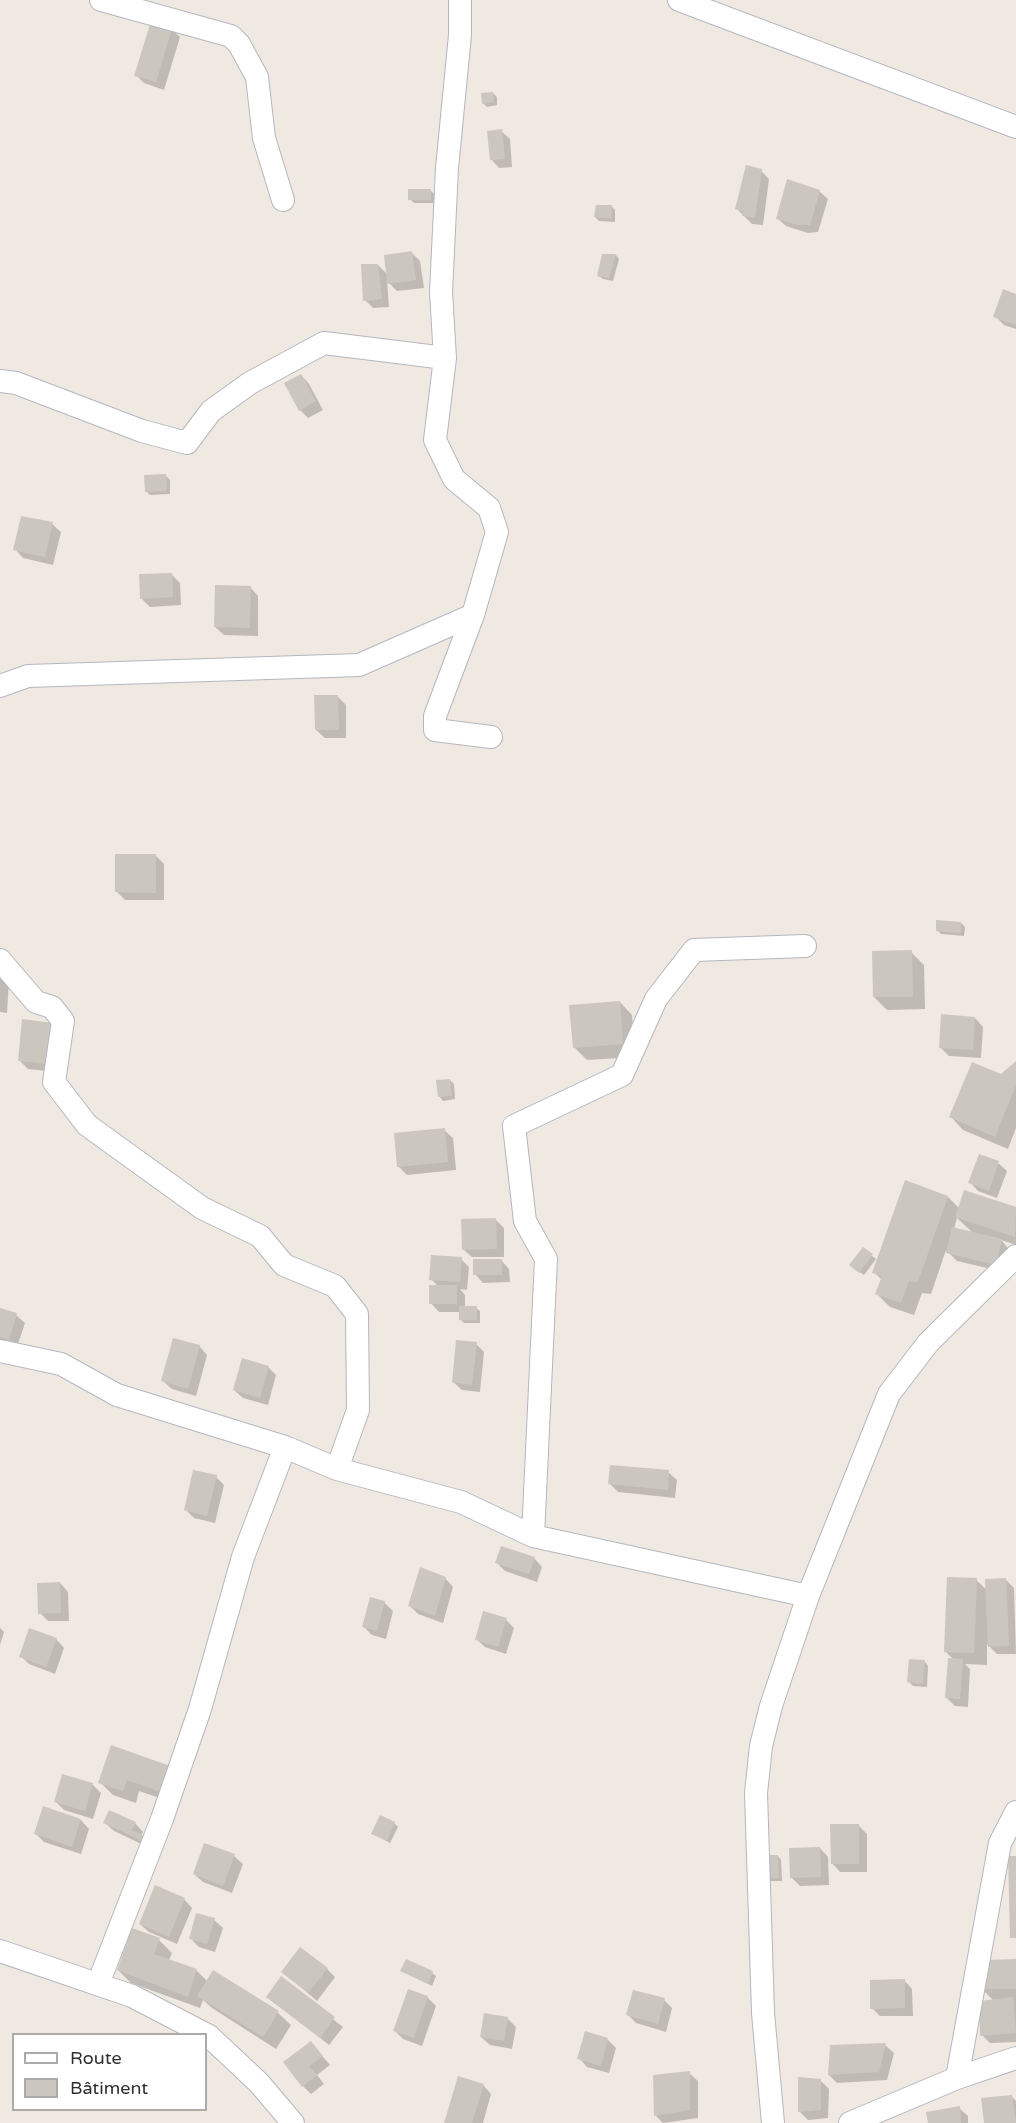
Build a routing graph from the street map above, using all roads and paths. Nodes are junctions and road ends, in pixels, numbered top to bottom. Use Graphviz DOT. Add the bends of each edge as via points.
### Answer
graph roads {
  1 [pos="101,0"];
  2 [pos="460,0"];
  3 [pos="679,0"];
  4 [pos="1016,127"];
  5 [pos="284,200"];
  6 [pos="445,358"];
  7 [pos="0,381"];
  8 [pos="473,615"];
  9 [pos="0,686"];
  10 [pos="491,736"];
  11 [pos="805,946"];
  12 [pos="0,960"];
  13 [pos="1016,1256"];
  14 [pos="0,1351"];
  15 [pos="285,1447"];
  16 [pos="337,1469"];
  17 [pos="533,1536"];
  18 [pos="808,1596"];
  19 [pos="1016,1812"];
  20 [pos="0,1951"];
  21 [pos="98,1984"];
  22 [pos="203,2033"];
  23 [pos="207,2035"];
  24 [pos="1016,2058"];
  25 [pos="957,2078"];
  26 [pos="293,2123"];
  27 [pos="773,2123"];
  28 [pos="850,2123"];
  1 -- 5 [label="street" via="231,36 239,44 257,77 264,138"];
  2 -- 6 [label="street" via="441,292"];
  3 -- 4 [label="street"];
  6 -- 7 [label="street" via="324,343 250,383 211,411 187,443 142,431 16,383"];
  6 -- 8 [label="street" via="435,441 454,479 489,508 497,532"];
  8 -- 9 [label="street" via="359,665 28,676"];
  8 -- 10 [label="street" via="435,716 435,730"];
  11 -- 17 [label="street" via="694,950 656,999 622,1075 513,1126 525,1221 546,1259"];
  12 -- 16 [label="street" via="36,1002 52,1007 63,1021 54,1082 87,1125 202,1208 260,1236 284,1265 335,1286 357,1314 358,1410"];
  13 -- 18 [label="street" via="928,1343 889,1394"];
  14 -- 15 [label="street" via="62,1364 117,1395"];
  15 -- 16 [label="street"];
  15 -- 21 [label="street" via="243,1557 200,1709 162,1819"];
  16 -- 17 [label="street" via="461,1502"];
  17 -- 18 [label="street"];
  18 -- 27 [label="street" via="771,1706 761,1746 756,1793 763,2013"];
  19 -- 25 [label="street" via="1000,1843"];
  20 -- 21 [label="street"];
  21 -- 22 [label="street" via="132,1996"];
  23 -- 26 [label="street" via="259,2083"];
  24 -- 25 [label="street"];
  25 -- 28 [label="street"];
}
